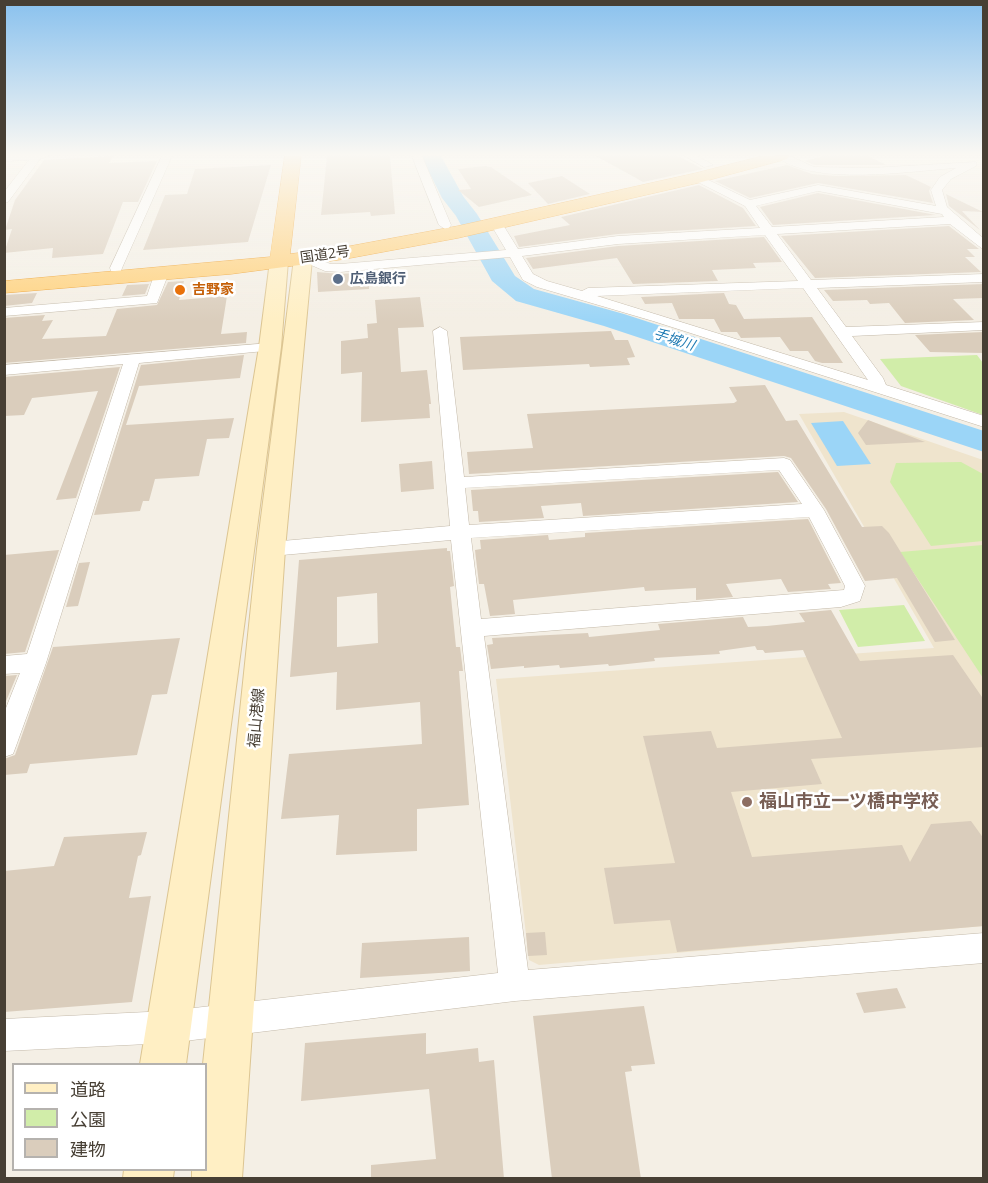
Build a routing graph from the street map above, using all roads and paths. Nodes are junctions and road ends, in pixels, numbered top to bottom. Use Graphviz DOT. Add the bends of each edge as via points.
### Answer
graph roads {
  1 [pos="142,211"];
  2 [pos="294,211"];
  3 [pos="445,211"];
  4 [pos="532,211"];
  5 [pos="754,211"];
  6 [pos="926,211"];
  7 [pos="945,211"];
  8 [pos="948,216"];
  9 [pos="490,221"];
  10 [pos="452,226"];
  11 [pos="769,232"];
  12 [pos="984,246"];
  13 [pos="294,253"];
  14 [pos="511,253"];
  15 [pos="116,268"];
  16 [pos="161,275"];
  17 [pos="4,277"];
  18 [pos="984,278"];
  19 [pos="806,283"];
  20 [pos="4,287"];
  21 [pos="569,292"];
  22 [pos="4,312"];
  23 [pos="984,326"];
  24 [pos="440,331"];
  25 [pos="841,332"];
  26 [pos="270,347"];
  27 [pos="133,358"];
  28 [pos="4,370"];
  29 [pos="879,389"];
  30 [pos="984,422"];
  31 [pos="456,483"];
  32 [pos="815,510"];
  33 [pos="460,532"];
  34 [pos="271,549"];
  35 [pos="473,628"];
  36 [pos="35,663"];
  37 [pos="4,665"];
  38 [pos="4,746"];
  39 [pos="983,948"];
  40 [pos="515,986"];
  41 [pos="232,1021"];
  42 [pos="168,1027"];
  43 [pos="4,1035"];
  44 [pos="163,1063"];
  45 [pos="217,1179"];
  1 -- 15 [label="street"];
  2 -- 13 [label="highway"];
  3 -- 10 [label="street"];
  4 -- 9 [label="highway, 国道2号"];
  5 -- 11 [label="street"];
  6 -- 8 [label="street"];
  7 -- 8 [label="street"];
  8 -- 11 [label="street"];
  8 -- 12 [label="street"];
  9 -- 10 [label="highway, 国道2号"];
  9 -- 14 [label="street"];
  10 -- 13 [label="highway, 国道2号"];
  11 -- 14 [label="street" via="618,240"];
  11 -- 19 [label="street"];
  13 -- 14 [label="street" via="330,268"];
  13 -- 15 [label="highway, 国道2号"];
  13 -- 16 [label="highway, 国道2号"];
  13 -- 26 [label="main road"];
  13 -- 34 [label="main road, 福山港線"];
  14 -- 21 [label="street" via="528,277"];
  15 -- 17 [label="highway, 国道2号"];
  16 -- 20 [label="highway, 国道2号"];
  16 -- 22 [label="street" via="152,300"];
  18 -- 19 [label="street"];
  19 -- 21 [label="street"];
  19 -- 25 [label="street"];
  21 -- 29 [label="street"];
  23 -- 25 [label="street"];
  24 -- 31 [label="street"];
  25 -- 29 [label="street"];
  26 -- 27 [label="street"];
  26 -- 42 [label="main road"];
  27 -- 28 [label="street"];
  27 -- 36 [label="street"];
  29 -- 30 [label="street"];
  31 -- 32 [label="street" via="783,464"];
  31 -- 33 [label="street"];
  32 -- 33 [label="street"];
  32 -- 35 [label="street" via="855,586 853,595"];
  33 -- 34 [label="street"];
  33 -- 35 [label="street"];
  34 -- 41 [label="main road, 福山港線"];
  35 -- 40 [label="street"];
  36 -- 37 [label="street"];
  36 -- 38 [label="street"];
  39 -- 40 [label="street"];
  40 -- 41 [label="street"];
  41 -- 42 [label="street"];
  41 -- 45 [label="main road, 福山港線"];
  42 -- 43 [label="street"];
  42 -- 44 [label="main road"];
}
